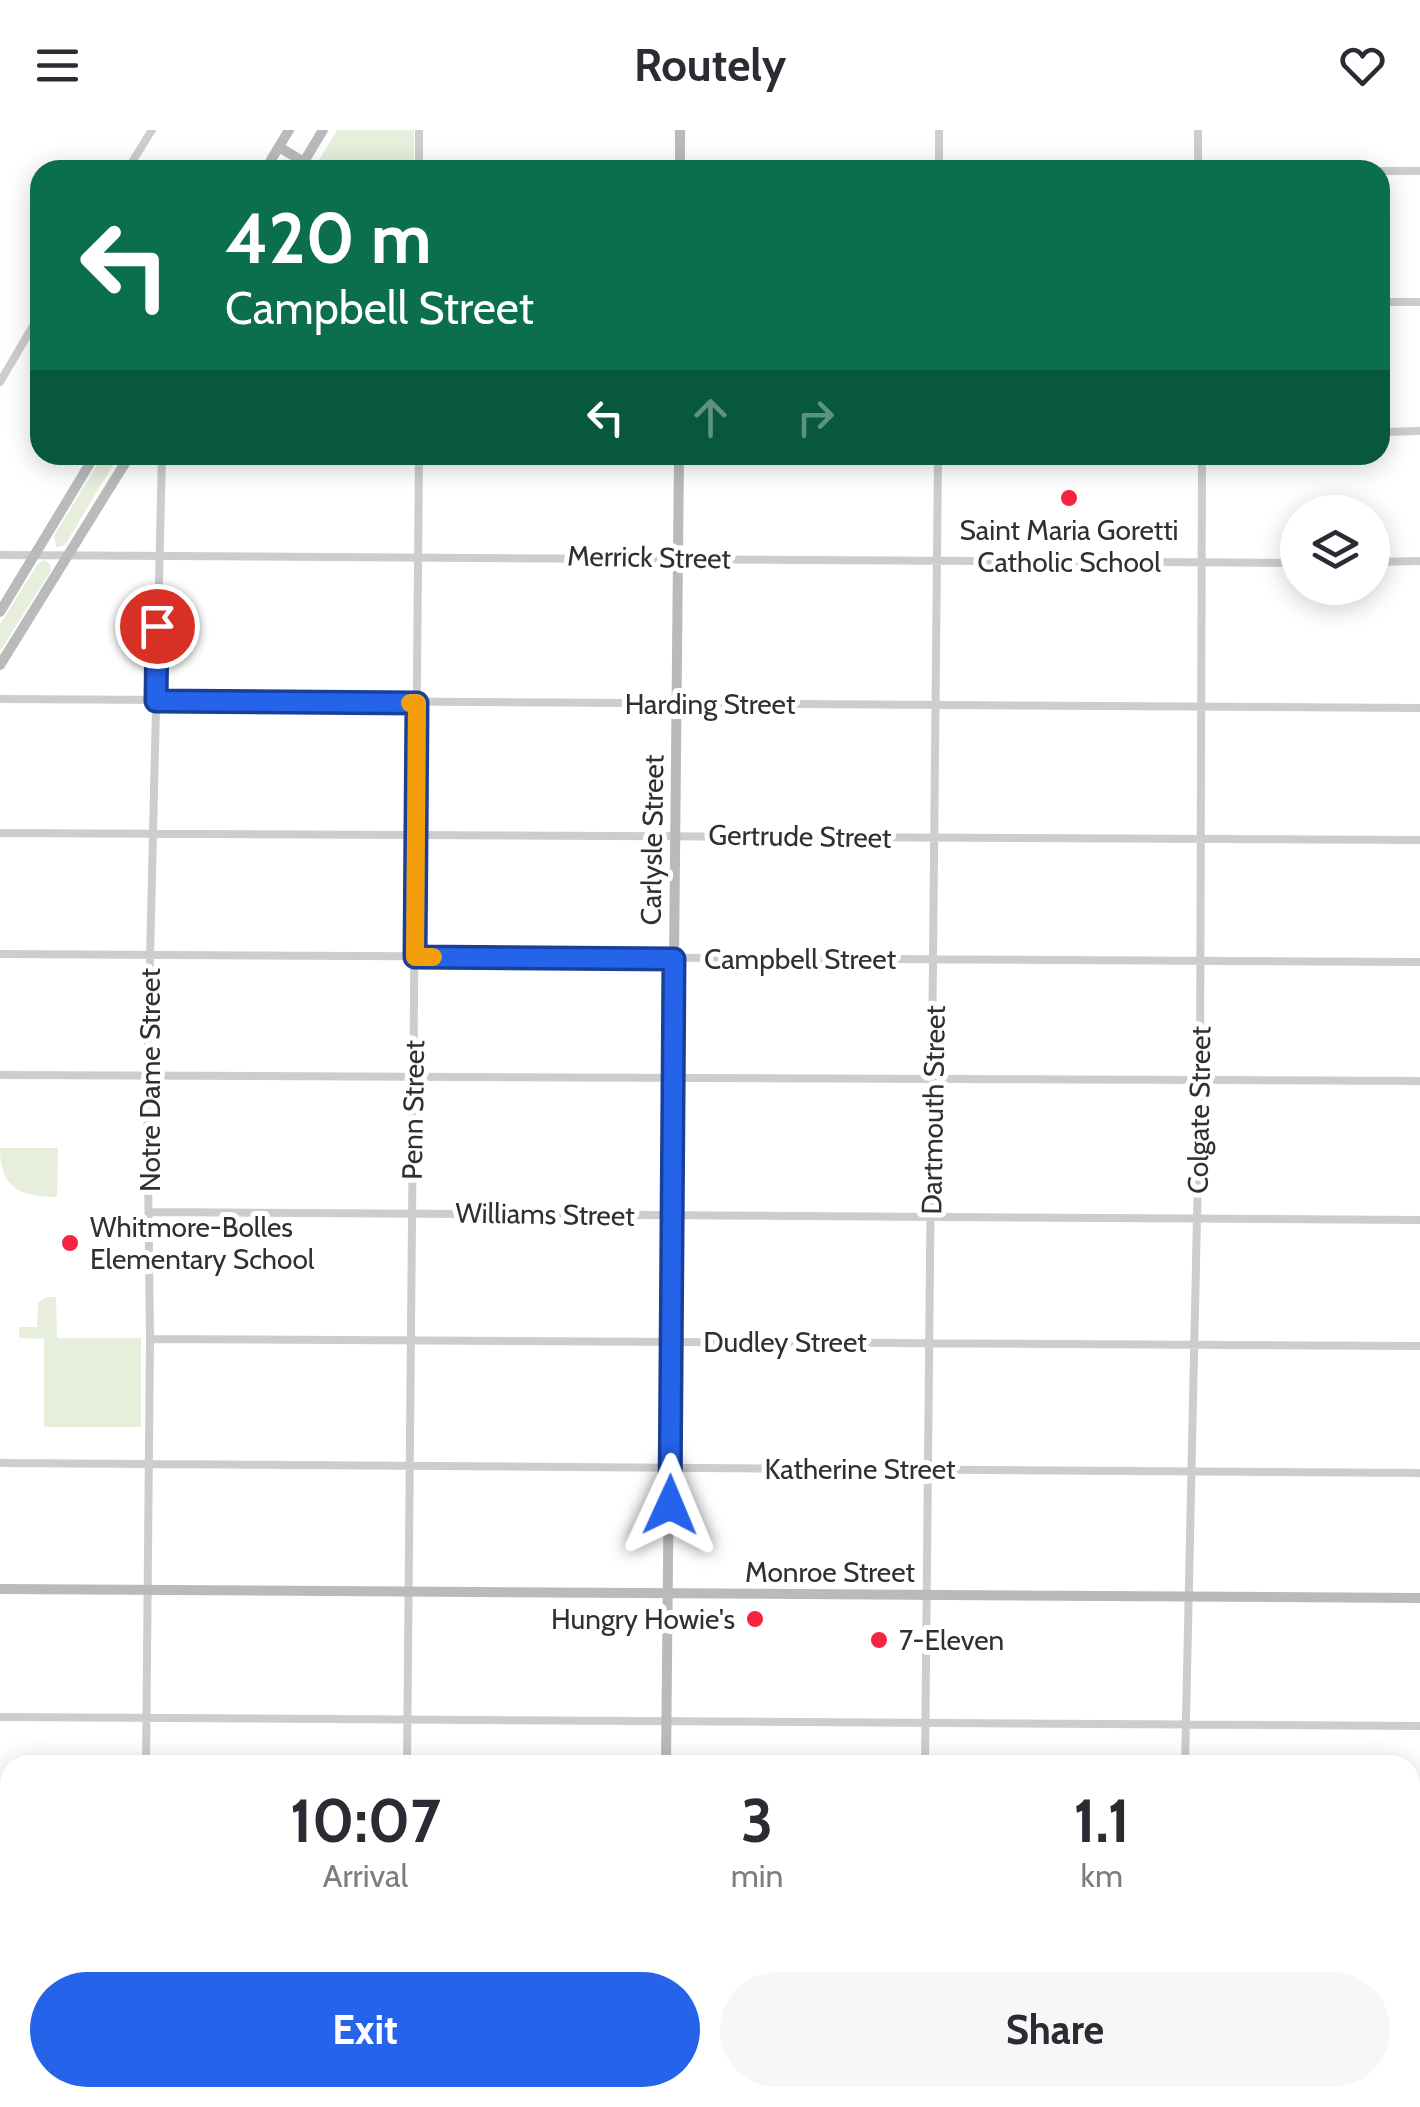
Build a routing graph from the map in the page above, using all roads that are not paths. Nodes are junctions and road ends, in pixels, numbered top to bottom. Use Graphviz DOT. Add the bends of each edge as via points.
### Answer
graph roads {
  1 [pos="152,130"];
  2 [pos="289,130"];
  3 [pos="323,130"];
  4 [pos="419,130"];
  5 [pos="680,130"];
  6 [pos="939,130"];
  7 [pos="1198,130"];
  8 [pos="279,148"];
  9 [pos="133,160"];
  10 [pos="271,160"];
  11 [pos="294,160"];
  12 [pos="306,160"];
  13 [pos="419,160"];
  14 [pos="680,160"];
  15 [pos="939,160"];
  16 [pos="1198,160"];
  17 [pos="1420,171"];
  18 [pos="1390,172"];
  19 [pos="1390,302"];
  20 [pos="1420,302"];
  21 [pos="30,331"];
  22 [pos="0,382"];
  23 [pos="1420,431"];
  24 [pos="1390,432"];
  25 [pos="89,465"];
  26 [pos="124,465"];
  27 [pos="162,465"];
  28 [pos="418,465"];
  29 [pos="678,465"];
  30 [pos="938,465"];
  31 [pos="1202,465"];
  32 [pos="0,554"];
  33 [pos="34,554"];
  34 [pos="71,554"];
  35 [pos="160,554"];
  36 [pos="418,556"];
  37 [pos="678,558"];
  38 [pos="937,560"];
  39 [pos="1420,561"];
  40 [pos="1201,562"];
  41 [pos="1390,562"];
  42 [pos="1280,563"];
  43 [pos="0,612"];
  44 [pos="0,665"];
  45 [pos="0,699"];
  46 [pos="156,701"];
  47 [pos="417,703"];
  48 [pos="676,704"];
  49 [pos="936,705"];
  50 [pos="1200,706"];
  51 [pos="1420,708"];
  52 [pos="0,833"];
  53 [pos="153,833"];
  54 [pos="416,835"];
  55 [pos="675,835"];
  56 [pos="935,838"];
  57 [pos="1200,839"];
  58 [pos="1420,840"];
  59 [pos="0,954"];
  60 [pos="150,954"];
  61 [pos="415,957"];
  62 [pos="674,959"];
  63 [pos="934,959"];
  64 [pos="1200,960"];
  65 [pos="1420,962"];
  66 [pos="0,1075"];
  67 [pos="148,1076"];
  68 [pos="415,1078"];
  69 [pos="672,1079"];
  70 [pos="933,1081"];
  71 [pos="1420,1081"];
  72 [pos="1200,1082"];
  73 [pos="150,1212"];
  74 [pos="411,1213"];
  75 [pos="672,1215"];
  76 [pos="932,1217"];
  77 [pos="1197,1218"];
  78 [pos="1420,1220"];
  79 [pos="150,1339"];
  80 [pos="411,1341"];
  81 [pos="671,1342"];
  82 [pos="930,1342"];
  83 [pos="1193,1343"];
  84 [pos="1420,1346"];
  85 [pos="0,1463"];
  86 [pos="149,1466"];
  87 [pos="410,1467"];
  88 [pos="670,1468"];
  89 [pos="929,1470"];
  90 [pos="1190,1470"];
  91 [pos="1420,1472"];
  92 [pos="0,1589"];
  93 [pos="148,1590"];
  94 [pos="409,1592"];
  95 [pos="668,1594"];
  96 [pos="1187,1594"];
  97 [pos="928,1595"];
  98 [pos="1420,1598"];
  99 [pos="0,1717"];
  100 [pos="147,1718"];
  101 [pos="408,1720"];
  102 [pos="667,1720"];
  103 [pos="926,1723"];
  104 [pos="1185,1723"];
  105 [pos="1420,1726"];
  106 [pos="146,1755"];
  107 [pos="407,1755"];
  108 [pos="666,1755"];
  109 [pos="925,1755"];
  110 [pos="1185,1755"];
  1 -- 9 [label="street"];
  2 -- 8 [label="street"];
  3 -- 12 [label="street"];
  4 -- 13 [label="street"];
  5 -- 14 [label="street"];
  6 -- 15 [label="street"];
  7 -- 16 [label="street"];
  8 -- 10 [label="street"];
  8 -- 11 [label="street"];
  17 -- 18 [label="street"];
  19 -- 20 [label="street"];
  21 -- 22 [label="street"];
  23 -- 24 [label="street"];
  25 -- 33 [label="street"];
  26 -- 34 [label="street"];
  27 -- 35 [label="street, Notre Dame Street"];
  28 -- 36 [label="street, Penn Street"];
  29 -- 37 [label="street, Carlysle Street"];
  30 -- 38 [label="street, Dartmouth Street"];
  31 -- 40 [label="street, Colgate Street"];
  32 -- 33 [label="street, Merrick Street"];
  33 -- 34 [label="street, Merrick Street"];
  33 -- 43 [label="street"];
  34 -- 35 [label="street, Merrick Street"];
  34 -- 44 [label="street"];
  35 -- 36 [label="street, Merrick Street"];
  35 -- 46 [label="street, Notre Dame Street"];
  36 -- 37 [label="street, Merrick Street"];
  36 -- 47 [label="street, Penn Street"];
  37 -- 38 [label="street, Merrick Street"];
  37 -- 48 [label="street, Carlysle Street"];
  38 -- 40 [label="street, Merrick Street"];
  38 -- 49 [label="street, Dartmouth Street"];
  39 -- 41 [label="street"];
  40 -- 42 [label="street, Merrick Street"];
  40 -- 50 [label="street, Colgate Street"];
  45 -- 46 [label="street, Harding Street"];
  46 -- 47 [label="street, Harding Street"];
  46 -- 53 [label="street, Notre Dame Street"];
  47 -- 48 [label="street, Harding Street"];
  47 -- 54 [label="street, Penn Street"];
  48 -- 49 [label="street, Harding Street"];
  48 -- 55 [label="street, Carlysle Street"];
  49 -- 50 [label="street, Harding Street"];
  49 -- 56 [label="street, Dartmouth Street"];
  50 -- 51 [label="street, Harding Street"];
  50 -- 57 [label="street, Colgate Street"];
  52 -- 53 [label="street, Gertrude Street"];
  53 -- 54 [label="street, Gertrude Street"];
  53 -- 60 [label="street, Notre Dame Street"];
  54 -- 55 [label="street, Gertrude Street"];
  54 -- 61 [label="street, Penn Street"];
  55 -- 56 [label="street, Gertrude Street"];
  55 -- 62 [label="street, Carlysle Street"];
  56 -- 57 [label="street, Gertrude Street"];
  56 -- 63 [label="street, Dartmouth Street"];
  57 -- 58 [label="street, Gertrude Street"];
  57 -- 64 [label="street, Colgate Street"];
  59 -- 60 [label="street, Campbell Street"];
  60 -- 61 [label="street, Campbell Street"];
  60 -- 67 [label="street, Notre Dame Street"];
  61 -- 62 [label="street, Campbell Street"];
  61 -- 68 [label="street, Penn Street"];
  62 -- 63 [label="street, Campbell Street"];
  62 -- 69 [label="street, Carlysle Street"];
  63 -- 64 [label="street, Campbell Street"];
  63 -- 70 [label="street, Dartmouth Street"];
  64 -- 65 [label="street, Campbell Street"];
  64 -- 72 [label="street, Colgate Street"];
  66 -- 67 [label="street"];
  67 -- 68 [label="street"];
  67 -- 73 [label="street, Notre Dame Street"];
  68 -- 69 [label="street"];
  68 -- 74 [label="street, Penn Street"];
  69 -- 70 [label="street"];
  69 -- 75 [label="street, Carlysle Street"];
  70 -- 72 [label="street"];
  70 -- 76 [label="street, Dartmouth Street"];
  71 -- 72 [label="street"];
  72 -- 77 [label="street, Colgate Street"];
  73 -- 74 [label="street, Williams Street"];
  73 -- 79 [label="street, Notre Dame Street"];
  74 -- 75 [label="street, Williams Street"];
  74 -- 80 [label="street, Penn Street"];
  75 -- 76 [label="street, Williams Street"];
  75 -- 81 [label="street, Carlysle Street"];
  76 -- 77 [label="street, Williams Street"];
  76 -- 82 [label="street, Dartmouth Street"];
  77 -- 78 [label="street, Williams Street"];
  77 -- 83 [label="street, Colgate Street"];
  79 -- 80 [label="street, Dudley Street"];
  79 -- 86 [label="street, Notre Dame Street"];
  80 -- 81 [label="street, Dudley Street"];
  80 -- 87 [label="street, Penn Street"];
  81 -- 82 [label="street, Dudley Street"];
  81 -- 88 [label="street, Carlysle Street"];
  82 -- 83 [label="street, Dudley Street"];
  82 -- 89 [label="street, Dartmouth Street"];
  83 -- 84 [label="street, Dudley Street"];
  83 -- 90 [label="street, Colgate Street"];
  85 -- 86 [label="street, Katherine Street"];
  86 -- 87 [label="street, Katherine Street"];
  86 -- 93 [label="street, Notre Dame Street"];
  87 -- 88 [label="street, Katherine Street"];
  87 -- 94 [label="street, Penn Street"];
  88 -- 89 [label="street, Katherine Street"];
  88 -- 95 [label="street, Carlysle Street"];
  89 -- 90 [label="street, Katherine Street"];
  89 -- 97 [label="street, Dartmouth Street"];
  90 -- 91 [label="street, Katherine Street"];
  90 -- 96 [label="street, Colgate Street"];
  92 -- 93 [label="street, Monroe Street"];
  93 -- 94 [label="street, Monroe Street"];
  93 -- 100 [label="street, Notre Dame Street"];
  94 -- 95 [label="street, Monroe Street"];
  94 -- 101 [label="street, Penn Street"];
  95 -- 97 [label="street, Monroe Street"];
  95 -- 102 [label="street, Carlysle Street"];
  96 -- 97 [label="street, Monroe Street"];
  96 -- 98 [label="street, Monroe Street"];
  96 -- 104 [label="street, Colgate Street"];
  97 -- 103 [label="street, Dartmouth Street"];
  99 -- 100 [label="street"];
  100 -- 101 [label="street"];
  100 -- 106 [label="street, Notre Dame Street"];
  101 -- 102 [label="street"];
  101 -- 107 [label="street, Penn Street"];
  102 -- 103 [label="street"];
  102 -- 108 [label="street, Carlysle Street"];
  103 -- 104 [label="street"];
  103 -- 109 [label="street, Dartmouth Street"];
  104 -- 105 [label="street"];
  104 -- 110 [label="street, Colgate Street"];
}
